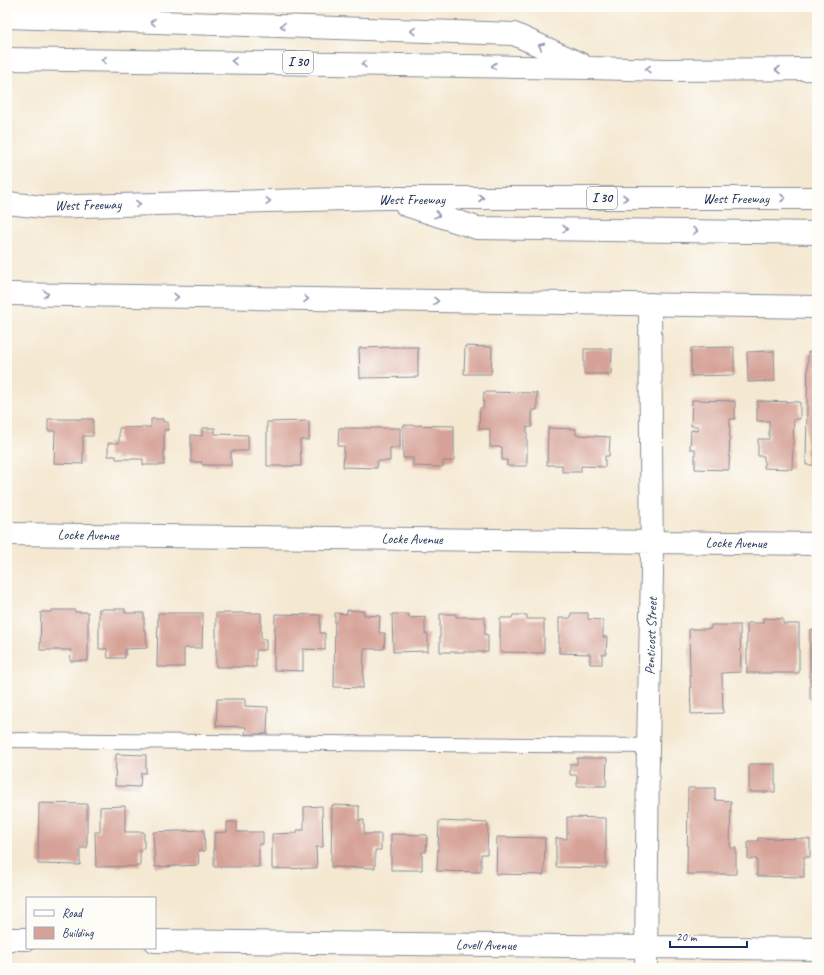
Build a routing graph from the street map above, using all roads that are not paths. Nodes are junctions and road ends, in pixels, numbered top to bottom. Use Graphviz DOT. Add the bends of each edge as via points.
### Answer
graph roads {
  1 [pos="7,17"];
  2 [pos="7,58"];
  3 [pos="589,68"];
  4 [pos="817,70"];
  5 [pos="386,198"];
  6 [pos="817,198"];
  7 [pos="7,203"];
  8 [pos="43,207"];
  9 [pos="7,209"];
  10 [pos="817,233"];
  11 [pos="7,294"];
  12 [pos="650,304"];
  13 [pos="817,307"];
  14 [pos="7,534"];
  15 [pos="652,542"];
  16 [pos="817,544"];
  17 [pos="7,740"];
  18 [pos="648,746"];
  19 [pos="7,939"];
  20 [pos="26,939"];
  21 [pos="156,941"];
  22 [pos="817,949"];
  23 [pos="646,957"];
  3 -- 1 [label="main road, one-way" via="514,34"];
  3 -- 2 [label="main road, I 30, one-way"];
  4 -- 3 [label="main road, I 30, one-way"];
  5 -- 6 [label="main road, West Freeway / I 30, one-way"];
  8 -- 5 [label="main road, West Freeway / I 30, one-way"];
  5 -- 10 [label="main road, one-way" via="477,228"];
  7 -- 8 [label="main road, West Freeway / I 30"];
  8 -- 9 [label="main road"];
  11 -- 12 [label="main road, one-way"];
  12 -- 13 [label="main road"];
  12 -- 15 [label="main road, Penticost Street"];
  14 -- 15 [label="main road, Locke Avenue"];
  15 -- 16 [label="main road, Locke Avenue"];
  15 -- 18 [label="main road, Penticost Street"];
  17 -- 18 [label="lane"];
  18 -- 23 [label="main road, Penticost Street"];
  19 -- 20 [label="main road"];
  21 -- 23 [label="main road, Lovell Avenue"];
  22 -- 23 [label="main road, Lovell Avenue"];
}
